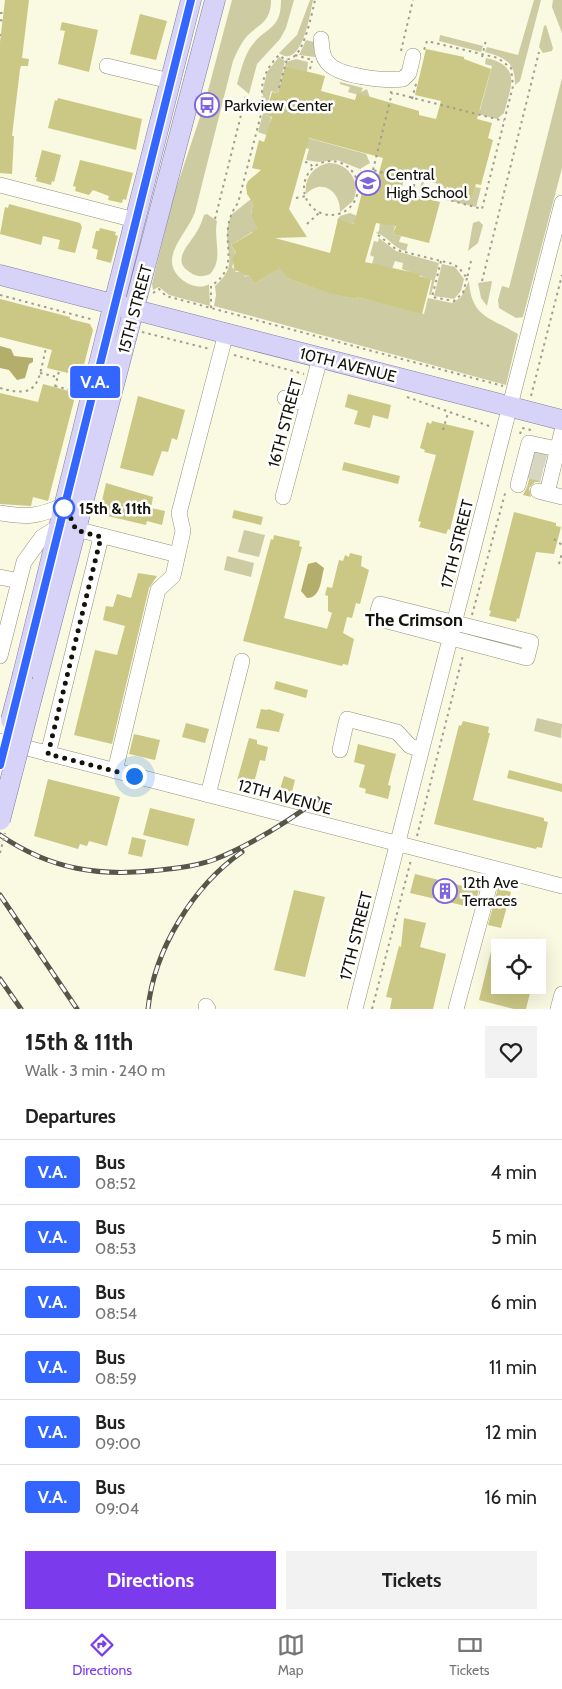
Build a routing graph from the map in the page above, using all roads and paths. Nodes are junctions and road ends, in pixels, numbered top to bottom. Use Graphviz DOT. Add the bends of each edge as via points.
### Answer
graph roads {
  1 [pos="191,0"];
  2 [pos="214,0"];
  3 [pos="315,0"];
  4 [pos="413,0"];
  5 [pos="0,13"];
  6 [pos="4,13"];
  7 [pos="321,38"];
  8 [pos="486,40"];
  9 [pos="539,52"];
  10 [pos="295,55"];
  11 [pos="412,55"];
  12 [pos="482,56"];
  13 [pos="287,59"];
  14 [pos="312,60"];
  15 [pos="107,66"];
  16 [pos="170,81"];
  17 [pos="416,82"];
  18 [pos="394,85"];
  19 [pos="279,88"];
  20 [pos="246,95"];
  21 [pos="412,99"];
  22 [pos="305,162"];
  23 [pos="313,168"];
  24 [pos="373,170"];
  25 [pos="357,179"];
  26 [pos="0,184"];
  27 [pos="306,196"];
  28 [pos="296,198"];
  29 [pos="562,203"];
  30 [pos="320,213"];
  31 [pos="215,219"];
  32 [pos="135,220"];
  33 [pos="308,224"];
  34 [pos="378,235"];
  35 [pos="441,261"];
  36 [pos="471,261"];
  37 [pos="0,275"];
  38 [pos="562,275"];
  39 [pos="467,278"];
  40 [pos="482,280"];
  41 [pos="0,296"];
  42 [pos="137,302"];
  43 [pos="114,303"];
  44 [pos="211,308"];
  45 [pos="96,322"];
  46 [pos="226,333"];
  47 [pos="46,348"];
  48 [pos="320,358"];
  49 [pos="59,371"];
  50 [pos="40,373"];
  51 [pos="57,377"];
  52 [pos="80,384"];
  53 [pos="0,388"];
  54 [pos="5,390"];
  55 [pos="4,394"];
  56 [pos="406,397"];
  57 [pos="285,398"];
  58 [pos="308,404"];
  59 [pos="448,412"];
  60 [pos="521,413"];
  61 [pos="562,420"];
  62 [pos="443,430"];
  63 [pos="494,431"];
  64 [pos="562,431"];
  65 [pos="520,437"];
  66 [pos="540,464"];
  67 [pos="491,478"];
  68 [pos="527,488"];
  69 [pos="284,497"];
  70 [pos="562,497"];
  71 [pos="65,505"];
  72 [pos="5,514"];
  73 [pos="68,528"];
  74 [pos="101,537"];
  75 [pos="554,539"];
  76 [pos="562,545"];
  77 [pos="562,552"];
  78 [pos="178,555"];
  79 [pos="559,564"];
  80 [pos="0,577"];
  81 [pos="19,581"];
  82 [pos="472,616"];
  83 [pos="455,622"];
  84 [pos="451,638"];
  85 [pos="462,652"];
  86 [pos="0,656"];
  87 [pos="242,660"];
  88 [pos="29,682"];
  89 [pos="0,741"];
  90 [pos="340,750"];
  91 [pos="421,750"];
  92 [pos="48,754"];
  93 [pos="0,765"];
  94 [pos="115,771"];
  95 [pos="208,795"];
  96 [pos="0,820"];
  97 [pos="397,844"];
  98 [pos="414,848"];
  99 [pos="494,869"];
  100 [pos="562,886"];
  101 [pos="562,994"];
  102 [pos="355,1009"];
  103 [pos="372,1009"];
  104 [pos="456,1009"];
  105 [pos="558,1009"];
  1 -- 16 [label="main road, 15TH STREET"];
  2 -- 42 [label="main road, 15TH STREET"];
  3 -- 10 [label="path" via="304,41"];
  4 -- 11 [label="path"];
  5 -- 6 [label="path"];
  7 -- 11 [label="street" via="326,62 376,79 403,80 409,73"];
  8 -- 12 [label="path"];
  9 -- 40 [label="path"];
  10 -- 13 [label="path"];
  10 -- 14 [label="path"];
  11 -- 12 [label="path" via="427,40"];
  12 -- 24 [label="path" via="503,61 511,68 514,77 482,209 413,190 415,181"];
  13 -- 19 [label="path"];
  13 -- 44 [label="path" via="279,55 266,70 261,94 262,112 238,203 226,230 230,255 227,269 212,286"];
  15 -- 16 [label="street"];
  16 -- 32 [label="main road, 15TH STREET"];
  17 -- 21 [label="path"];
  18 -- 24 [label="path"];
  20 -- 31 [label="path"];
  22 -- 23 [label="path"];
  23 -- 25 [label="path" via="320,163 338,162"];
  23 -- 27 [label="path" via="304,183"];
  24 -- 25 [label="path"];
  25 -- 30 [label="path" via="357,197 346,211 328,215"];
  26 -- 32 [label="street"];
  27 -- 28 [label="path"];
  27 -- 30 [label="path" via="312,208"];
  29 -- 60 [label="street, 17TH STREET"];
  30 -- 33 [label="path"];
  32 -- 43 [label="main road, 15TH STREET"];
  34 -- 35 [label="path" via="398,250"];
  35 -- 39 [label="path" via="459,268"];
  35 -- 39 [label="path" via="432,297 454,301 463,293"];
  36 -- 39 [label="path"];
  37 -- 43 [label="main road, 10TH AVENUE"];
  38 -- 60 [label="path"];
  41 -- 45 [label="path"];
  42 -- 43 [label="main road, 10TH AVENUE"];
  42 -- 44 [label="path" via="159,289 166,296"];
  42 -- 46 [label="main road, 10TH AVENUE"];
  42 -- 73 [label="main road, 15TH STREET"];
  43 -- 71 [label="main road, 15TH STREET"];
  44 -- 60 [label="path"];
  46 -- 48 [label="main road, 10TH AVENUE"];
  46 -- 78 [label="street" via="179,513 183,531"];
  47 -- 50 [label="path"];
  48 -- 58 [label="street, 16TH STREET"];
  48 -- 60 [label="main road, 10TH AVENUE"];
  49 -- 51 [label="path"];
  50 -- 51 [label="path"];
  50 -- 54 [label="path" via="34,388 27,392"];
  51 -- 52 [label="path" via="55,386 78,392"];
  53 -- 54 [label="path"];
  54 -- 55 [label="path"];
  56 -- 59 [label="path"];
  57 -- 58 [label="street"];
  58 -- 69 [label="street, 16TH STREET"];
  59 -- 62 [label="path"];
  59 -- 63 [label="path" via="488,424"];
  60 -- 61 [label="main road, 10TH AVENUE"];
  60 -- 65 [label="path"];
  60 -- 67 [label="street, 17TH STREET"];
  64 -- 66 [label="street"];
  66 -- 68 [label="street"];
  66 -- 68 [label="street"];
  67 -- 68 [label="street"];
  67 -- 83 [label="street, 17TH STREET"];
  68 -- 70 [label="street"];
  68 -- 82 [label="path"];
  71 -- 72 [label="street" via="42,515"];
  71 -- 73 [label="main road, 15TH STREET"];
  73 -- 74 [label="street"];
  73 -- 81 [label="street" via="42,537 24,562"];
  73 -- 88 [label="main road, 15TH STREET"];
  73 -- 88 [label="main road, 15TH STREET" via="70,549"];
  74 -- 78 [label="street"];
  74 -- 92 [label="street"];
  75 -- 76 [label="path"];
  77 -- 79 [label="path"];
  78 -- 94 [label="street" via="174,576 158,590"];
  80 -- 81 [label="street"];
  81 -- 86 [label="street"];
  83 -- 84 [label="street, 17TH STREET"];
  83 -- 84 [label="street" via="378,611"];
  83 -- 84 [label="street" via="531,642 527,658"];
  84 -- 91 [label="street, 17TH STREET"];
  85 -- 98 [label="path"];
  87 -- 95 [label="street"];
  88 -- 93 [label="main road, 15TH STREET, bridge"];
  88 -- 96 [label="main road, 15TH STREET, bridge"];
  89 -- 92 [label="street, 12TH AVENUE"];
  90 -- 91 [label="street" via="348,719 397,732 410,746"];
  91 -- 97 [label="street, 17TH STREET"];
  92 -- 94 [label="street, 12TH AVENUE"];
  94 -- 95 [label="street, 12TH AVENUE"];
  95 -- 97 [label="street, 12TH AVENUE"];
  97 -- 98 [label="street, 12TH AVENUE"];
  97 -- 102 [label="street, 17TH STREET"];
  98 -- 99 [label="street, 12TH AVENUE"];
  98 -- 103 [label="path"];
  99 -- 100 [label="street, 12TH AVENUE"];
  99 -- 104 [label="street"];
  101 -- 105 [label="street"];
}
